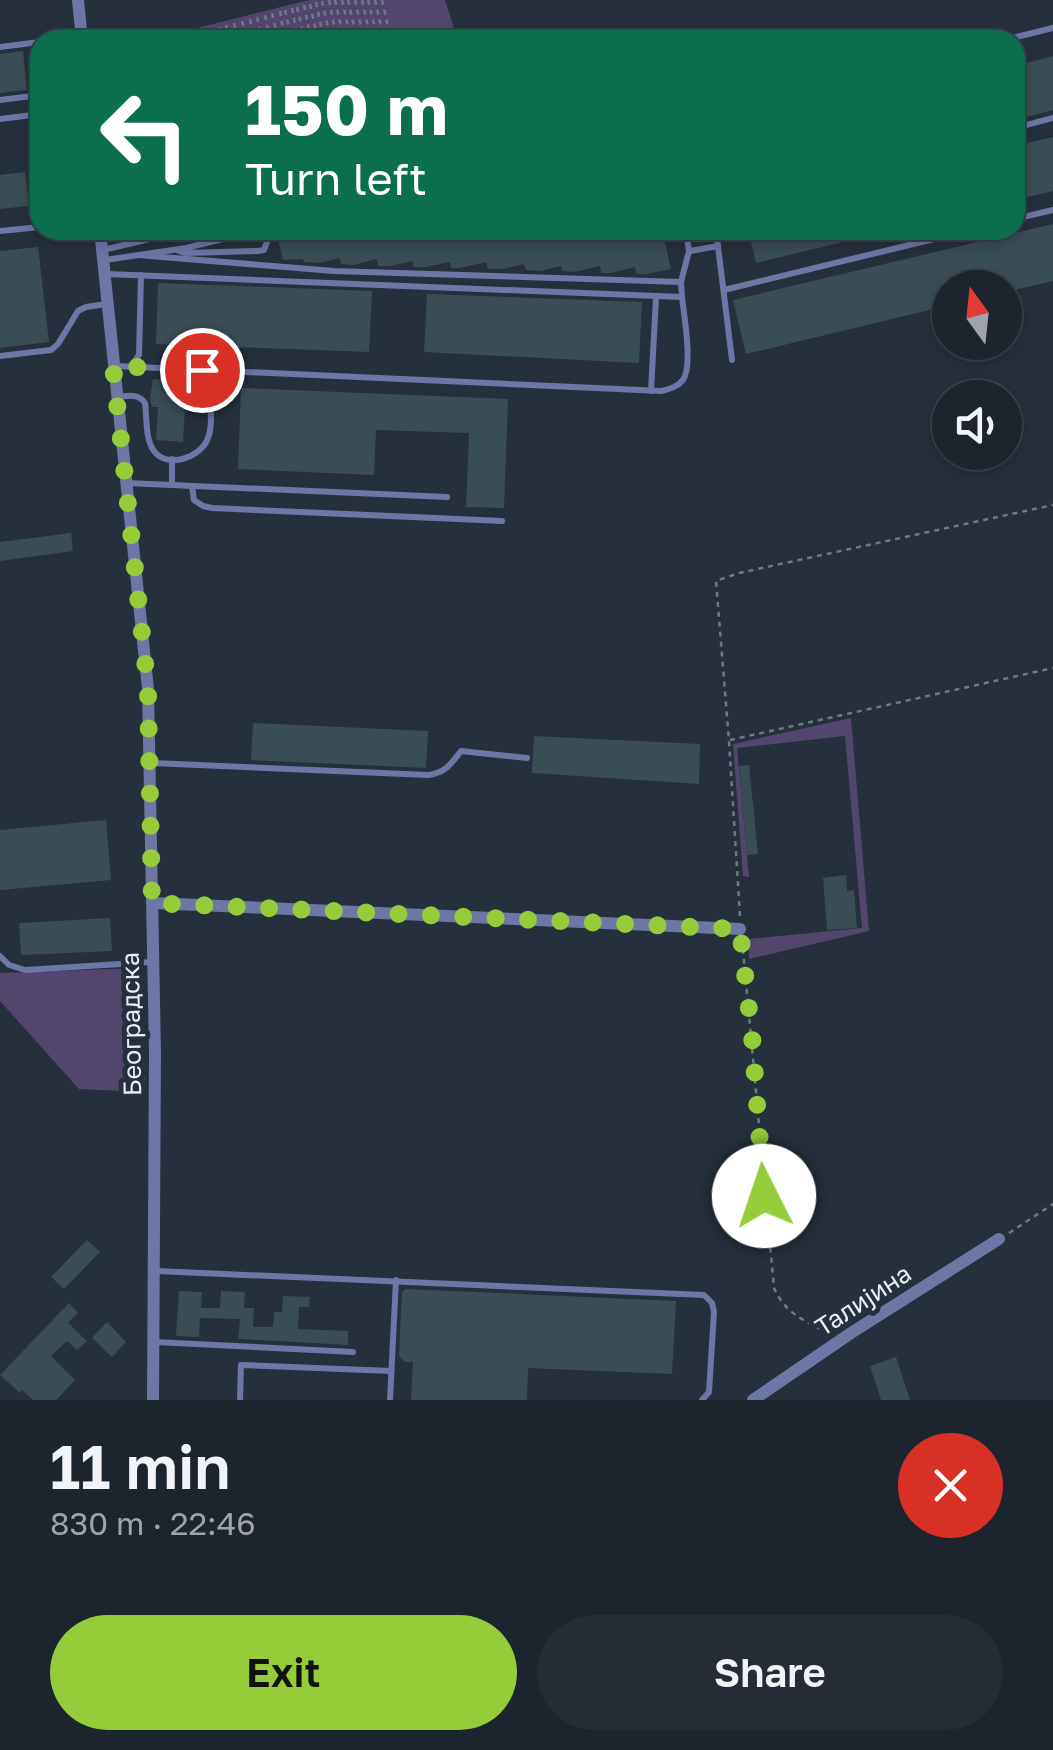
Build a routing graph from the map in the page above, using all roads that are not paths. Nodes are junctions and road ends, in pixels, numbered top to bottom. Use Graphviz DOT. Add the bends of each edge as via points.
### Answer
graph roads {
  1 [pos="78,0"];
  2 [pos="1053,28"];
  3 [pos="81,30"];
  4 [pos="1025,35"];
  5 [pos="30,43"];
  6 [pos="0,46"];
  7 [pos="30,96"];
  8 [pos="0,100"];
  9 [pos="30,115"];
  10 [pos="1053,118"];
  11 [pos="0,119"];
  12 [pos="1025,125"];
  13 [pos="1053,210"];
  14 [pos="1025,217"];
  15 [pos="30,227"];
  16 [pos="0,231"];
  17 [pos="101,240"];
  18 [pos="161,240"];
  19 [pos="216,240"];
  20 [pos="266,240"];
  21 [pos="688,240"];
  22 [pos="717,240"];
  23 [pos="930,240"];
  24 [pos="718,246"];
  25 [pos="176,250"];
  26 [pos="690,251"];
  27 [pos="138,255"];
  28 [pos="103,261"];
  29 [pos="141,275"];
  30 [pos="681,282"];
  31 [pos="724,290"];
  32 [pos="682,297"];
  33 [pos="656,298"];
  34 [pos="108,304"];
  35 [pos="0,356"];
  36 [pos="732,360"];
  37 [pos="113,366"];
  38 [pos="130,366"];
  39 [pos="208,382"];
  40 [pos="652,390"];
  41 [pos="116,397"];
  42 [pos="172,459"];
  43 [pos="125,483"];
  44 [pos="172,485"];
  45 [pos="192,486"];
  46 [pos="447,497"];
  47 [pos="502,521"];
  48 [pos="527,758"];
  49 [pos="150,763"];
  50 [pos="152,903"];
  51 [pos="740,929"];
  52 [pos="0,956"];
  53 [pos="153,962"];
  54 [pos="1000,1239"];
  55 [pos="154,1270"];
  56 [pos="396,1280"];
  57 [pos="154,1342"];
  58 [pos="353,1352"];
  59 [pos="391,1371"];
  60 [pos="152,1400"];
  61 [pos="240,1400"];
  62 [pos="390,1400"];
  63 [pos="702,1400"];
  64 [pos="753,1400"];
  1 -- 3 [label="street"];
  2 -- 4 [label="lane"];
  5 -- 6 [label="lane"];
  7 -- 8 [label="lane"];
  9 -- 11 [label="lane"];
  10 -- 12 [label="lane"];
  13 -- 14 [label="lane"];
  15 -- 16 [label="lane"];
  17 -- 28 [label="street, Београдска"];
  18 -- 28 [label="lane"];
  19 -- 25 [label="lane"];
  20 -- 25 [label="lane" via="258,251"];
  21 -- 26 [label="lane"];
  22 -- 24 [label="lane"];
  23 -- 31 [label="lane"];
  24 -- 26 [label="lane"];
  24 -- 31 [label="lane"];
  25 -- 27 [label="lane"];
  26 -- 30 [label="lane"];
  27 -- 28 [label="lane"];
  27 -- 30 [label="lane" via="334,271"];
  28 -- 29 [label="lane"];
  28 -- 34 [label="street, Београдска"];
  29 -- 33 [label="lane"];
  29 -- 38 [label="lane" via="140,355"];
  30 -- 32 [label="lane"];
  31 -- 36 [label="lane"];
  32 -- 33 [label="lane"];
  32 -- 40 [label="lane" via="686,376 675,387"];
  33 -- 40 [label="lane"];
  34 -- 35 [label="lane" via="78,310 51,350"];
  34 -- 37 [label="street, Београдска"];
  37 -- 38 [label="lane"];
  37 -- 41 [label="street, Београдска"];
  38 -- 40 [label="lane"];
  39 -- 42 [label="lane" via="210,436 195,453"];
  41 -- 42 [label="lane" via="142,398 152,448"];
  41 -- 43 [label="street, Београдска"];
  42 -- 44 [label="lane"];
  43 -- 44 [label="lane"];
  43 -- 49 [label="street, Београдска"];
  44 -- 45 [label="lane"];
  45 -- 46 [label="lane"];
  45 -- 47 [label="lane" via="194,500 207,507"];
  48 -- 49 [label="lane" via="461,752 445,770 428,775"];
  49 -- 50 [label="street, Београдска"];
  50 -- 51 [label="street"];
  50 -- 53 [label="street, Београдска"];
  52 -- 53 [label="lane" via="25,970"];
  53 -- 55 [label="street, Београдска"];
  54 -- 64 [label="street, Талијина"];
  55 -- 56 [label="lane"];
  55 -- 57 [label="street, Београдска"];
  56 -- 59 [label="lane"];
  56 -- 63 [label="lane" via="704,1295 714,1312 709,1392"];
  57 -- 58 [label="lane"];
  57 -- 60 [label="street, Београдска"];
  59 -- 61 [label="lane" via="241,1365"];
  59 -- 62 [label="lane"];
}
